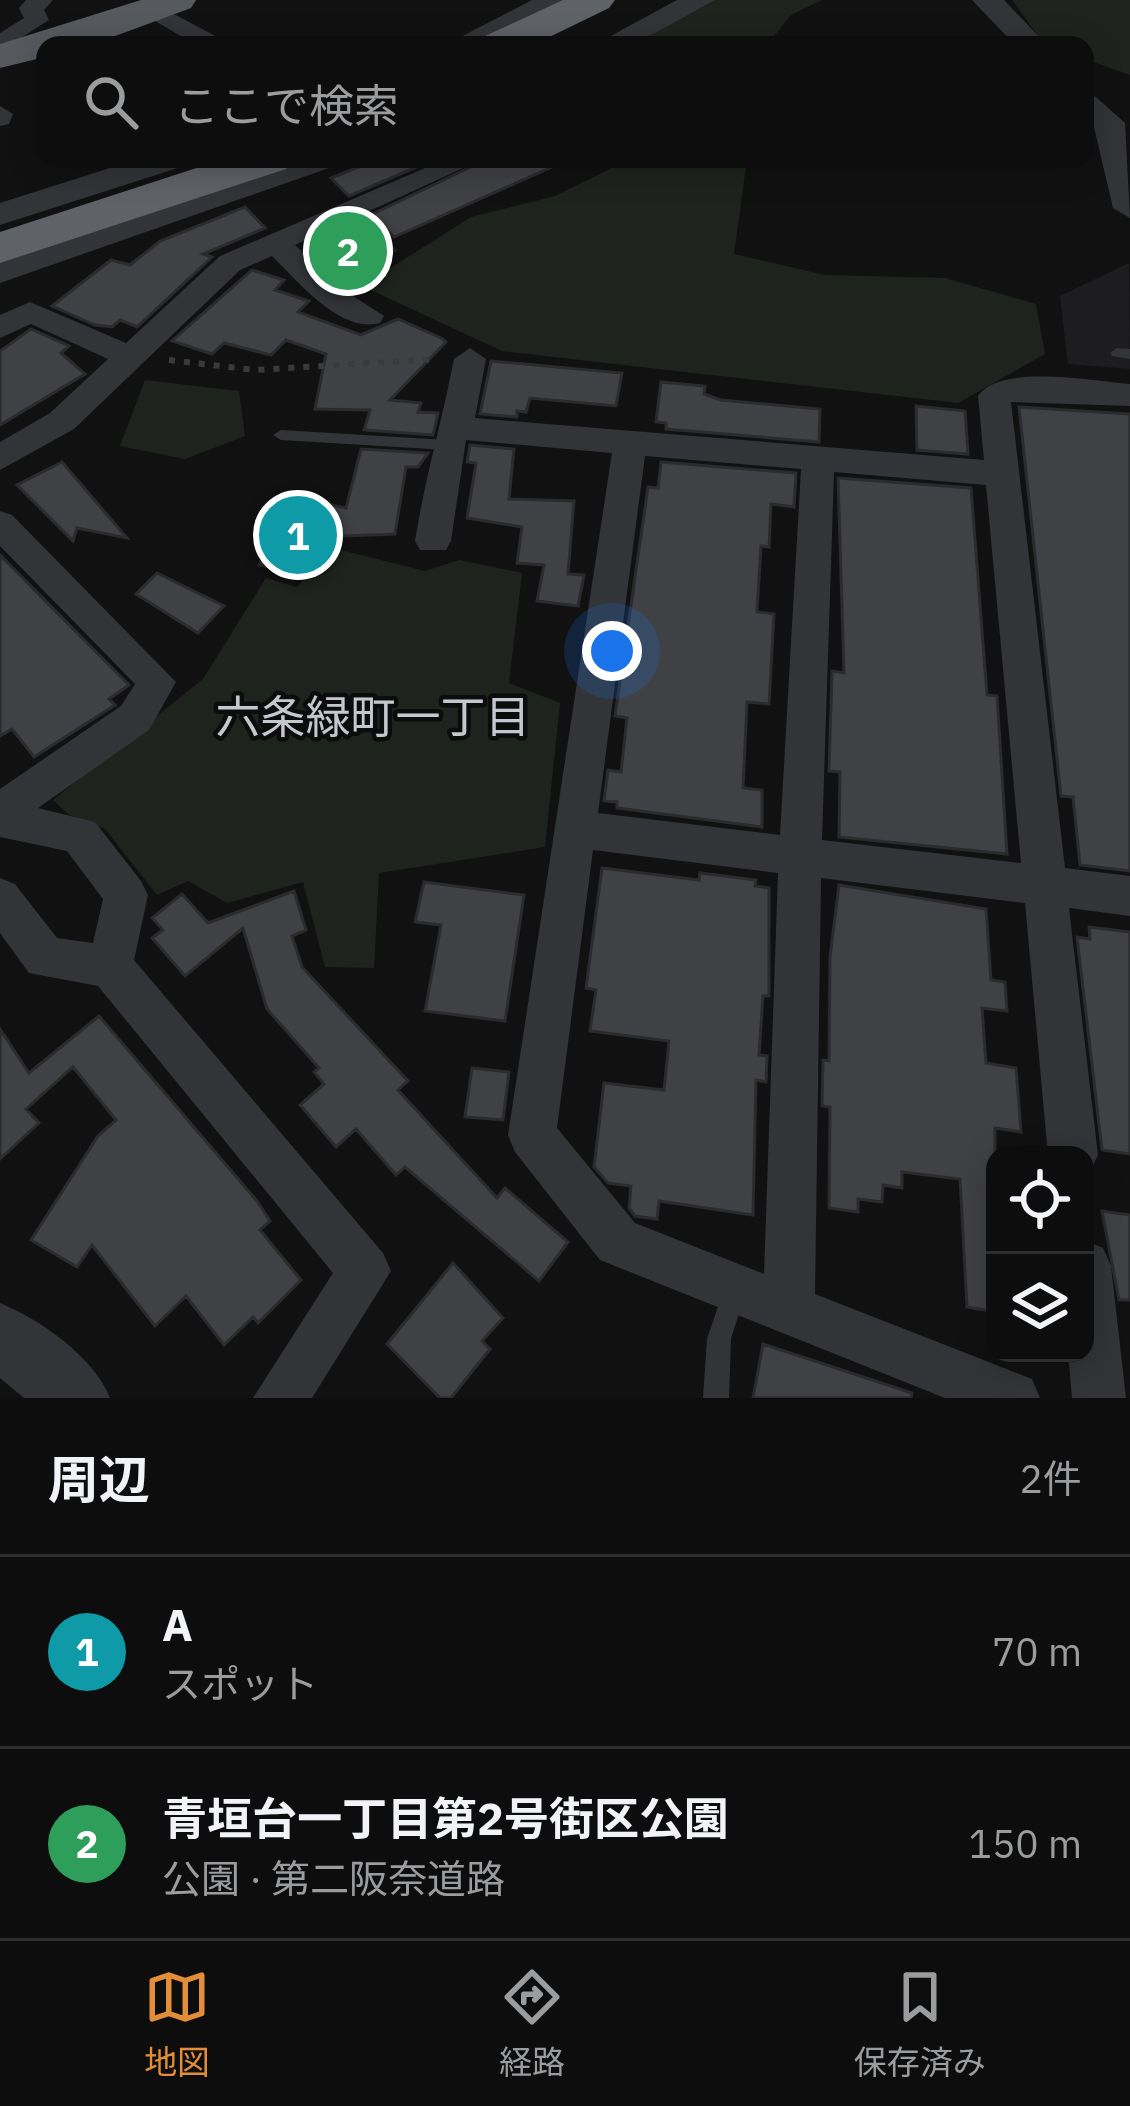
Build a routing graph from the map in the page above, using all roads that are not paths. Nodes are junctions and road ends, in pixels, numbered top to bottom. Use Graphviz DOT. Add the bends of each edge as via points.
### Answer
graph roads {
  1 [pos="41,0"];
  2 [pos="556,0"];
  3 [pos="596,0"];
  4 [pos="636,0"];
  5 [pos="700,0"];
  6 [pos="987,0"];
  7 [pos="165,5"];
  8 [pos="65,36"];
  9 [pos="203,36"];
  10 [pos="479,36"];
  11 [pos="519,36"];
  12 [pos="563,36"];
  13 [pos="627,36"];
  14 [pos="1023,36"];
  15 [pos="0,44"];
  16 [pos="36,45"];
  17 [pos="0,56"];
  18 [pos="1108,117"];
  19 [pos="134,168"];
  20 [pos="181,168"];
  21 [pos="243,168"];
  22 [pos="297,168"];
  23 [pos="436,168"];
  24 [pos="1130,208"];
  25 [pos="0,214"];
  26 [pos="0,227"];
  27 [pos="276,242"];
  28 [pos="0,248"];
  29 [pos="0,272"];
  30 [pos="369,316"];
  31 [pos="0,328"];
  32 [pos="142,356"];
  33 [pos="470,359"];
  34 [pos="1130,395"];
  35 [pos="281,435"];
  36 [pos="452,437"];
  37 [pos="630,442"];
  38 [pos="0,458"];
  39 [pos="818,458"];
  40 [pos="1003,474"];
  41 [pos="0,524"];
  42 [pos="433,541"];
  43 [pos="0,816"];
  44 [pos="575,829"];
  45 [pos="800,856"];
  46 [pos="1044,886"];
  47 [pos="1130,896"];
  48 [pos="0,898"];
  49 [pos="110,966"];
  50 [pos="1072,1146"];
  51 [pos="735,1288"];
  52 [pos="789,1309"];
  53 [pos="0,1336"];
  54 [pos="1094,1345"];
  55 [pos="77,1398"];
  56 [pos="280,1398"];
  57 [pos="716,1398"];
  58 [pos="1013,1398"];
  59 [pos="1100,1398"];
  1 -- 15 [label="street" via="32,8 38,20"];
  2 -- 10 [label="street"];
  3 -- 11 [label="highway"];
  4 -- 12 [label="highway"];
  5 -- 13 [label="street"];
  6 -- 14 [label="street"];
  7 -- 8 [label="highway"];
  7 -- 9 [label="street"];
  16 -- 17 [label="highway"];
  18 -- 24 [label="street"];
  19 -- 25 [label="street"];
  20 -- 26 [label="highway"];
  21 -- 28 [label="highway"];
  22 -- 29 [label="street"];
  23 -- 27 [label="street" via="377,184"];
  27 -- 30 [label="street" via="331,296"];
  27 -- 32 [label="street" via="230,263"];
  31 -- 32 [label="street" via="30,312"];
  32 -- 38 [label="street" via="62,421"];
  33 -- 36 [label="street"];
  34 -- 40 [label="street" via="1017,387 994,397"];
  35 -- 36 [label="lane"];
  36 -- 37 [label="street"];
  36 -- 42 [label="street"];
  37 -- 39 [label="street"];
  37 -- 44 [label="street"];
  39 -- 40 [label="street"];
  39 -- 45 [label="street"];
  40 -- 46 [label="street"];
  41 -- 43 [label="street" via="157,682 135,718"];
  43 -- 49 [label="street" via="80,835 126,895"];
  44 -- 45 [label="street"];
  44 -- 51 [label="street" via="532,1136 618,1242"];
  45 -- 46 [label="street"];
  45 -- 52 [label="street"];
  46 -- 47 [label="street"];
  46 -- 50 [label="street"];
  48 -- 49 [label="street" via="45,958"];
  49 -- 56 [label="street" via="365,1271"];
  51 -- 52 [label="street"];
  51 -- 57 [label="lane" via="719,1339"];
  52 -- 58 [label="street"];
  53 -- 55 [label="street"];
  54 -- 59 [label="street"];
}
